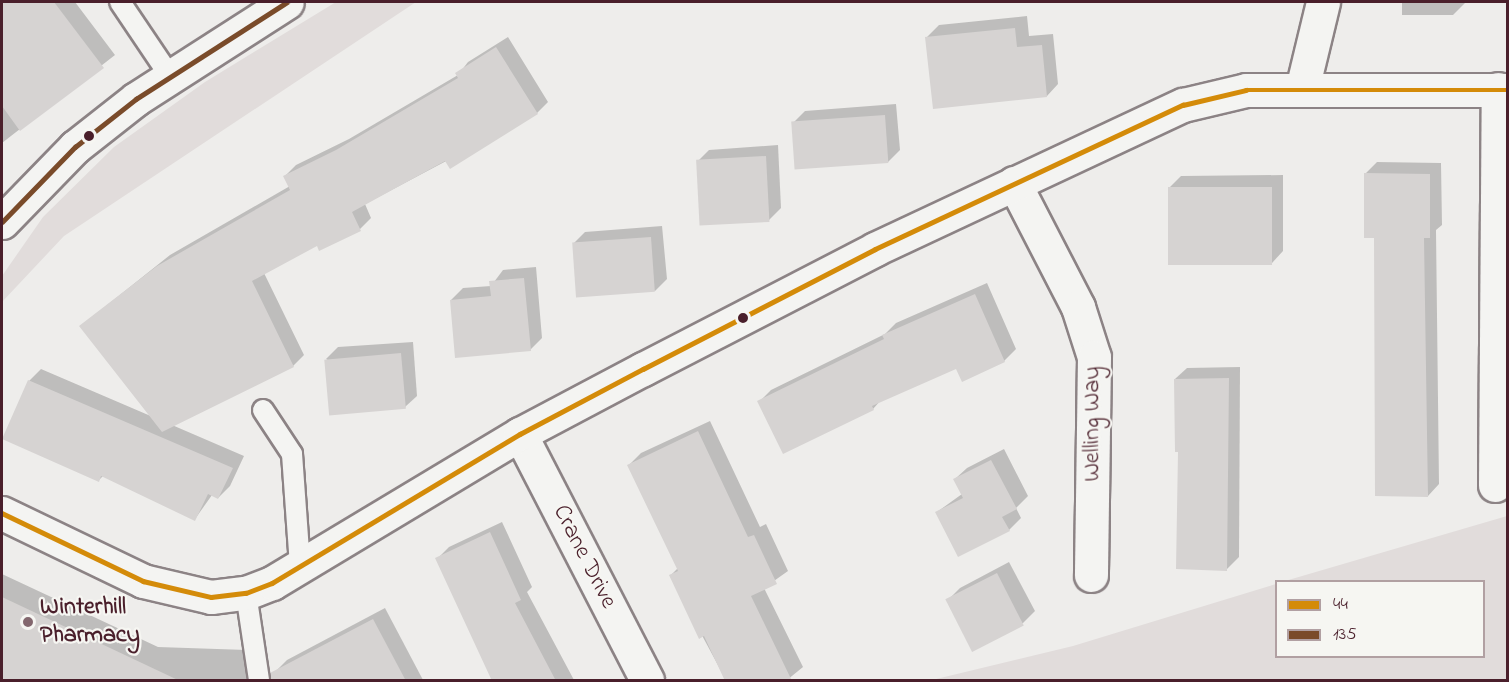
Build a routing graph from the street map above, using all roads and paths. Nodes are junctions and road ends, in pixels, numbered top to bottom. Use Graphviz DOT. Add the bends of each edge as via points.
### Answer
graph roads {
  1 [pos="120,2"];
  2 [pos="288,2"];
  3 [pos="1323,2"];
  4 [pos="170,76"];
  5 [pos="1302,89"];
  6 [pos="1503,90"];
  7 [pos="1014,183"];
  8 [pos="2,222"];
  9 [pos="263,410"];
  10 [pos="520,434"];
  11 [pos="1495,484"];
  12 [pos="2,513"];
  13 [pos="300,566"];
  14 [pos="1091,575"];
  15 [pos="246,593"];
  16 [pos="259,681"];
  17 [pos="647,681"];
  1 -- 4 [label="lane"];
  2 -- 4 [label="street"];
  3 -- 5 [label="street"];
  4 -- 8 [label="street" via="75,147"];
  5 -- 6 [label="street"];
  5 -- 7 [label="street" via="1246,90 1183,105"];
  6 -- 11 [label="street"];
  7 -- 10 [label="street" via="875,249"];
  7 -- 14 [label="street, Welling Way" via="1077,307 1094,357"];
  9 -- 13 [label="lane" via="292,454"];
  10 -- 13 [label="street"];
  10 -- 17 [label="street, Crane Drive"];
  12 -- 15 [label="street" via="143,581 211,597"];
  13 -- 15 [label="street"];
  15 -- 16 [label="lane"];
}
